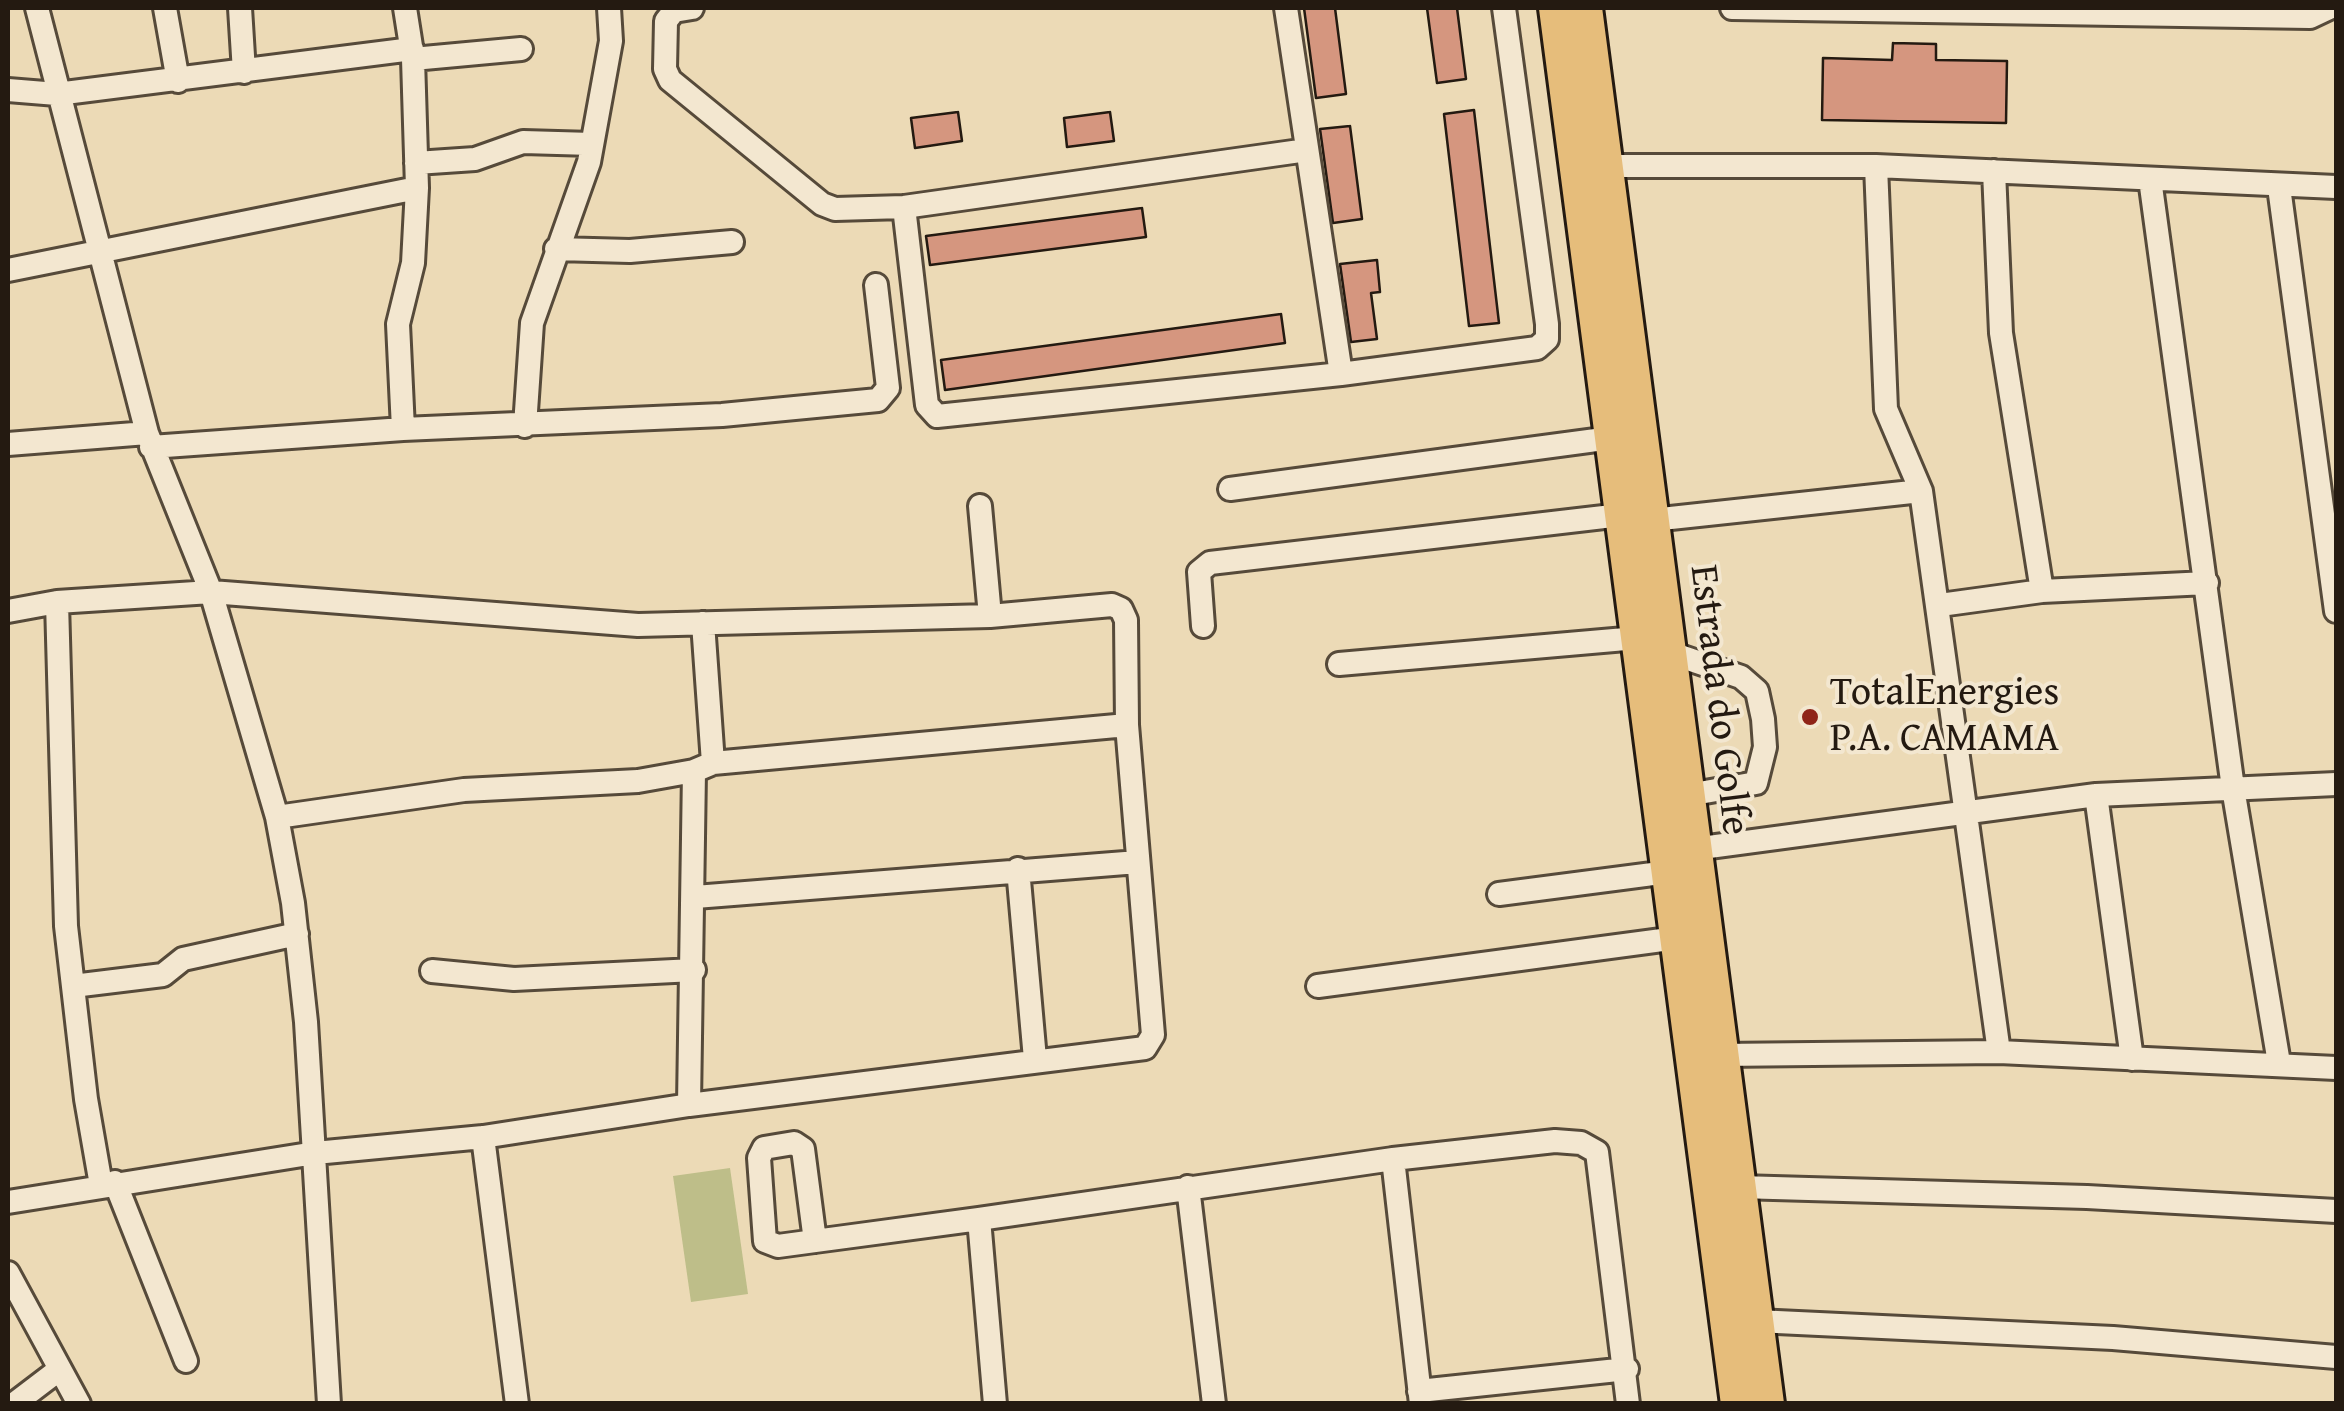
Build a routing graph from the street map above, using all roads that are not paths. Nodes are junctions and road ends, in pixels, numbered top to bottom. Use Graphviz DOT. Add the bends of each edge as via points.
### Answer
graph roads {
  1 [pos="37,8"];
  2 [pos="165,8"];
  3 [pos="240,8"];
  4 [pos="405,8"];
  5 [pos="609,8"];
  6 [pos="692,8"];
  7 [pos="1286,8"];
  8 [pos="1504,8"];
  9 [pos="1554,8"];
  10 [pos="1586,8"];
  11 [pos="1732,8"];
  12 [pos="2328,8"];
  13 [pos="522,49"];
  14 [pos="412,54"];
  15 [pos="244,72"];
  16 [pos="178,80"];
  17 [pos="8,90"];
  18 [pos="57,94"];
  19 [pos="592,144"];
  20 [pos="1308,150"];
  21 [pos="416,163"];
  22 [pos="1605,166"];
  23 [pos="1876,166"];
  24 [pos="1994,171"];
  25 [pos="2150,179"];
  26 [pos="2280,187"];
  27 [pos="2336,187"];
  28 [pos="417,188"];
  29 [pos="904,207"];
  30 [pos="732,242"];
  31 [pos="556,250"];
  32 [pos="98,252"];
  33 [pos="8,270"];
  34 [pos="876,285"];
  35 [pos="1341,374"];
  36 [pos="525,426"];
  37 [pos="403,429"];
  38 [pos="1611,438"];
  39 [pos="149,440"];
  40 [pos="8,444"];
  41 [pos="1230,488"];
  42 [pos="1922,491"];
  43 [pos="980,506"];
  44 [pos="1637,518"];
  45 [pos="2207,583"];
  46 [pos="2042,591"];
  47 [pos="211,592"];
  48 [pos="57,602"];
  49 [pos="1940,605"];
  50 [pos="8,611"];
  51 [pos="2336,611"];
  52 [pos="990,616"];
  53 [pos="703,623"];
  54 [pos="1203,626"];
  55 [pos="1637,638"];
  56 [pos="1671,653"];
  57 [pos="1339,664"];
  58 [pos="1127,725"];
  59 [pos="704,767"];
  60 [pos="2336,784"];
  61 [pos="2234,788"];
  62 [pos="1688,794"];
  63 [pos="2096,795"];
  64 [pos="1964,812"];
  65 [pos="277,817"];
  66 [pos="1694,848"];
  67 [pos="1138,862"];
  68 [pos="1018,868"];
  69 [pos="1668,872"];
  70 [pos="1499,894"];
  71 [pos="695,897"];
  72 [pos="297,934"];
  73 [pos="1677,938"];
  74 [pos="432,970"];
  75 [pos="694,970"];
  76 [pos="73,986"];
  77 [pos="1318,986"];
  78 [pos="2000,1052"];
  79 [pos="1720,1055"];
  80 [pos="1035,1059"];
  81 [pos="2132,1060"];
  82 [pos="2278,1064"];
  83 [pos="2336,1068"];
  84 [pos="689,1105"];
  85 [pos="483,1137"];
  86 [pos="315,1153"];
  87 [pos="1394,1159"];
  88 [pos="108,1183"];
  89 [pos="1739,1187"];
  90 [pos="1188,1188"];
  91 [pos="8,1202"];
  92 [pos="2336,1211"];
  93 [pos="979,1219"];
  94 [pos="815,1241"];
  95 [pos="8,1273"];
  96 [pos="1756,1321"];
  97 [pos="2336,1357"];
  98 [pos="186,1361"];
  99 [pos="1627,1369"];
  100 [pos="60,1370"];
  101 [pos="1420,1397"];
  102 [pos="14,1404"];
  103 [pos="79,1404"];
  104 [pos="328,1404"];
  105 [pos="517,1404"];
  106 [pos="995,1404"];
  107 [pos="1214,1404"];
  108 [pos="1628,1404"];
  109 [pos="1738,1404"];
  110 [pos="1768,1404"];
  1 -- 18 [label="street"];
  2 -- 16 [label="street"];
  3 -- 15 [label="street"];
  4 -- 14 [label="street"];
  5 -- 19 [label="street" via="611,41"];
  6 -- 29 [label="street" via="666,21 664,69 670,80 822,204"];
  7 -- 20 [label="street"];
  8 -- 35 [label="street" via="1548,339 1538,348"];
  9 -- 38 [label="highway, Estrada do Golfe"];
  10 -- 22 [label="highway, Estrada do Golfe"];
  11 -- 12 [label="street" via="2310,18"];
  13 -- 14 [label="street"];
  14 -- 15 [label="street"];
  14 -- 21 [label="street"];
  15 -- 16 [label="street"];
  16 -- 18 [label="street"];
  17 -- 18 [label="street"];
  18 -- 32 [label="street"];
  19 -- 21 [label="street" via="523,142 476,158"];
  19 -- 31 [label="street"];
  20 -- 29 [label="street"];
  20 -- 35 [label="street"];
  21 -- 28 [label="street"];
  22 -- 23 [label="street"];
  22 -- 44 [label="highway, Estrada do Golfe"];
  23 -- 24 [label="street"];
  23 -- 42 [label="street" via="1886,409"];
  24 -- 25 [label="street"];
  24 -- 46 [label="street" via="2001,333"];
  25 -- 26 [label="street"];
  25 -- 45 [label="street"];
  26 -- 27 [label="street"];
  26 -- 51 [label="street"];
  28 -- 32 [label="street"];
  28 -- 37 [label="street" via="413,263 398,324"];
  29 -- 35 [label="street" via="927,405 938,416"];
  30 -- 31 [label="street"];
  31 -- 36 [label="street" via="532,322"];
  32 -- 33 [label="street"];
  32 -- 39 [label="street"];
  34 -- 36 [label="street" via="888,388 878,400"];
  36 -- 37 [label="street"];
  37 -- 39 [label="street"];
  38 -- 41 [label="street"];
  38 -- 44 [label="highway, Estrada do Golfe"];
  39 -- 40 [label="street"];
  39 -- 47 [label="street"];
  42 -- 44 [label="street"];
  42 -- 49 [label="street"];
  43 -- 52 [label="street"];
  44 -- 54 [label="street" via="1210,563 1199,572"];
  44 -- 55 [label="highway, Estrada do Golfe"];
  44 -- 56 [label="highway, Estrada do Golfe"];
  45 -- 46 [label="street"];
  45 -- 61 [label="street"];
  46 -- 49 [label="street"];
  47 -- 48 [label="street"];
  47 -- 53 [label="street" via="638,626"];
  47 -- 65 [label="street"];
  48 -- 50 [label="street"];
  48 -- 76 [label="street"];
  49 -- 64 [label="street"];
  52 -- 53 [label="street"];
  52 -- 58 [label="street" via="1122,609"];
  53 -- 59 [label="street"];
  55 -- 57 [label="street"];
  55 -- 69 [label="highway, Estrada do Golfe"];
  56 -- 62 [label="highway, Estrada do Golfe"];
  56 -- 62 [label="street" via="1741,677 1757,691 1763,718 1766,747 1756,783"];
  58 -- 59 [label="street"];
  58 -- 67 [label="street"];
  59 -- 65 [label="street" via="623,782 464,790"];
  59 -- 71 [label="street"];
  60 -- 61 [label="street"];
  61 -- 63 [label="street"];
  61 -- 82 [label="street"];
  62 -- 66 [label="highway, Estrada do Golfe"];
  63 -- 64 [label="street"];
  63 -- 81 [label="street"];
  64 -- 66 [label="street"];
  64 -- 78 [label="street"];
  65 -- 72 [label="street"];
  66 -- 79 [label="highway, Estrada do Golfe"];
  67 -- 68 [label="street"];
  67 -- 80 [label="street" via="1151,1042 1145,1048"];
  68 -- 71 [label="street"];
  68 -- 80 [label="street"];
  69 -- 70 [label="street"];
  69 -- 73 [label="highway, Estrada do Golfe"];
  71 -- 75 [label="street"];
  72 -- 76 [label="street" via="183,959 163,975"];
  72 -- 86 [label="street"];
  73 -- 77 [label="street"];
  73 -- 109 [label="highway, Estrada do Golfe"];
  74 -- 75 [label="street" via="554,978"];
  75 -- 84 [label="street"];
  76 -- 88 [label="street"];
  78 -- 79 [label="street"];
  78 -- 81 [label="street"];
  79 -- 89 [label="highway, Estrada do Golfe"];
  80 -- 84 [label="street"];
  81 -- 82 [label="street"];
  82 -- 83 [label="street"];
  84 -- 85 [label="street"];
  85 -- 86 [label="street"];
  85 -- 105 [label="street"];
  86 -- 88 [label="street"];
  86 -- 104 [label="street"];
  87 -- 90 [label="street"];
  87 -- 99 [label="street" via="1556,1141 1597,1152"];
  87 -- 101 [label="street"];
  88 -- 91 [label="street"];
  88 -- 98 [label="street"];
  89 -- 92 [label="street"];
  89 -- 96 [label="highway, Estrada do Golfe"];
  90 -- 93 [label="street"];
  90 -- 107 [label="street"];
  93 -- 94 [label="street"];
  93 -- 106 [label="street"];
  95 -- 100 [label="street"];
  96 -- 97 [label="street" via="2113,1338"];
  96 -- 110 [label="highway, Estrada do Golfe"];
  99 -- 101 [label="street"];
  99 -- 108 [label="street"];
  100 -- 102 [label="street"];
  100 -- 103 [label="street"];
}
